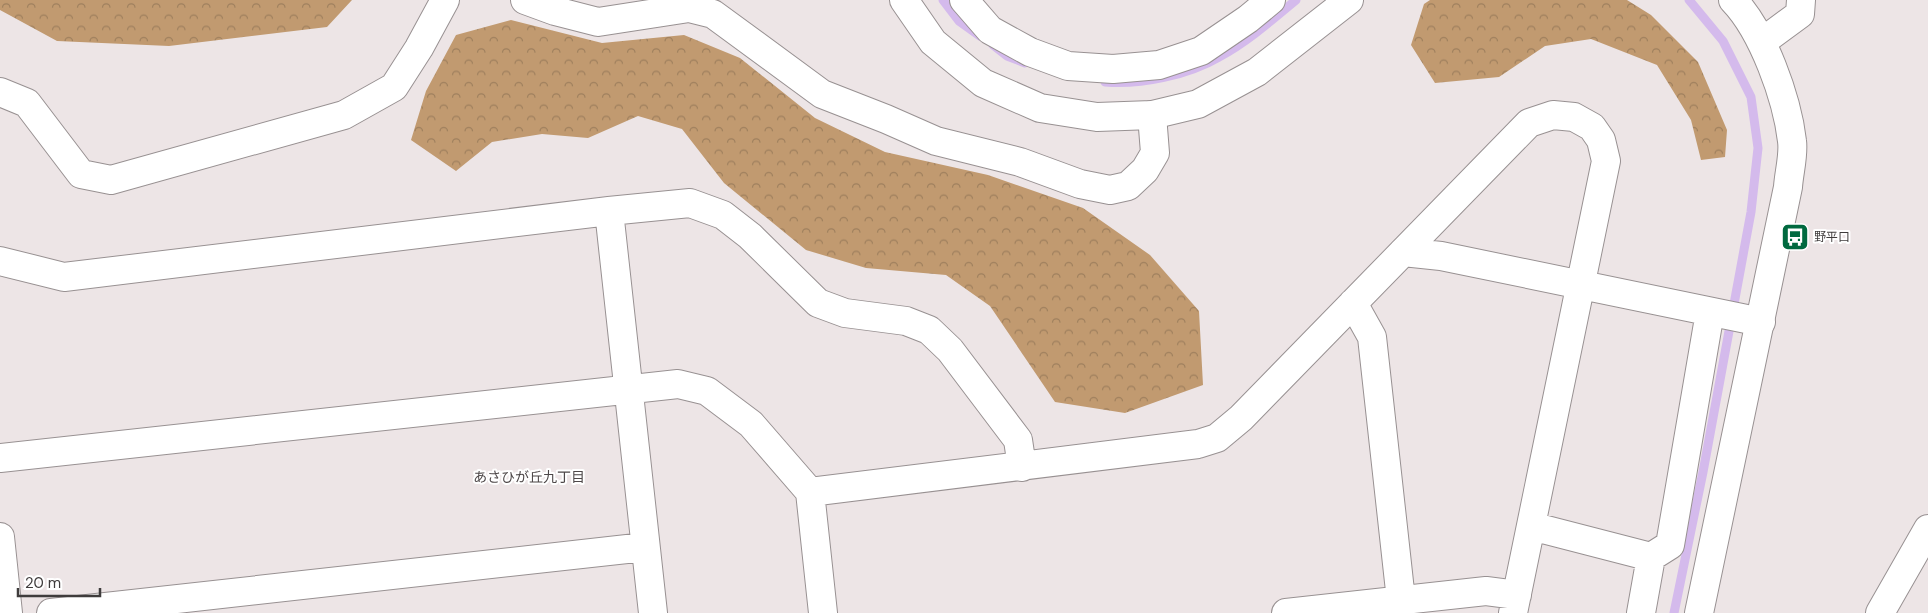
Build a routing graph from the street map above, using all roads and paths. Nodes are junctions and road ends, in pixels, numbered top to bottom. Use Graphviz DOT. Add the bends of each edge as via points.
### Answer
graph roads {
  1 [pos="445,0"];
  2 [pos="525,0"];
  3 [pos="904,0"];
  4 [pos="964,0"];
  5 [pos="1271,0"];
  6 [pos="1349,0"];
  7 [pos="1733,0"];
  8 [pos="1801,0"];
  9 [pos="1762,42"];
  10 [pos="0,92"];
  11 [pos="1152,115"];
  12 [pos="609,212"];
  13 [pos="1403,252"];
  14 [pos="0,261"];
  15 [pos="1581,284"];
  16 [pos="1353,303"];
  17 [pos="1710,312"];
  18 [pos="1760,322"];
  19 [pos="628,389"];
  20 [pos="0,458"];
  21 [pos="1022,467"];
  22 [pos="810,492"];
  23 [pos="1531,526"];
  24 [pos="1928,529"];
  25 [pos="0,537"];
  26 [pos="646,547"];
  27 [pos="1651,557"];
  28 [pos="1401,600"];
  29 [pos="1515,604"];
  30 [pos="8,613"];
  31 [pos="51,613"];
  32 [pos="653,613"];
  33 [pos="823,613"];
  34 [pos="1286,613"];
  35 [pos="1641,613"];
  36 [pos="1699,613"];
  37 [pos="1880,613"];
  1 -- 10 [label="street" via="394,87 344,115 111,180 81,174 27,103"];
  2 -- 11 [label="street" via="598,22 689,8 713,14 822,94 936,141 1020,162 1080,184 1110,190 1128,186 1145,170 1155,153"];
  3 -- 11 [label="street" via="933,42 983,83 1040,108 1097,117"];
  4 -- 5 [label="street" via="990,30 1030,52 1068,66 1113,69 1159,65 1201,51"];
  6 -- 11 [label="street" via="1257,72 1198,104"];
  7 -- 9 [label="street"];
  8 -- 9 [label="street" via="1800,14"];
  9 -- 18 [label="street" via="1780,85 1792,142 1788,187"];
  12 -- 14 [label="street" via="64,278"];
  12 -- 19 [label="street"];
  12 -- 21 [label="street" via="690,203 723,215 750,236 818,303 845,313 906,321 929,330 950,350 1018,440"];
  13 -- 15 [label="street" via="1441,256"];
  13 -- 15 [label="street" via="1529,123 1553,115 1574,117 1592,127 1601,140 1606,161"];
  13 -- 16 [label="street"];
  15 -- 17 [label="street"];
  15 -- 23 [label="street"];
  16 -- 21 [label="street" via="1242,418 1217,438 1198,444"];
  16 -- 28 [label="street" via="1372,338"];
  17 -- 18 [label="street"];
  17 -- 27 [label="street" via="1670,545"];
  18 -- 36 [label="street"];
  19 -- 20 [label="street"];
  19 -- 22 [label="street" via="678,384 707,392 751,424"];
  19 -- 26 [label="street"];
  21 -- 22 [label="street"];
  22 -- 33 [label="street"];
  23 -- 27 [label="street"];
  23 -- 29 [label="street"];
  24 -- 37 [label="street"];
  25 -- 30 [label="street"];
  26 -- 31 [label="street"];
  26 -- 32 [label="street"];
  27 -- 35 [label="street"];
  28 -- 29 [label="street" via="1486,591"];
  28 -- 34 [label="street"];
}
